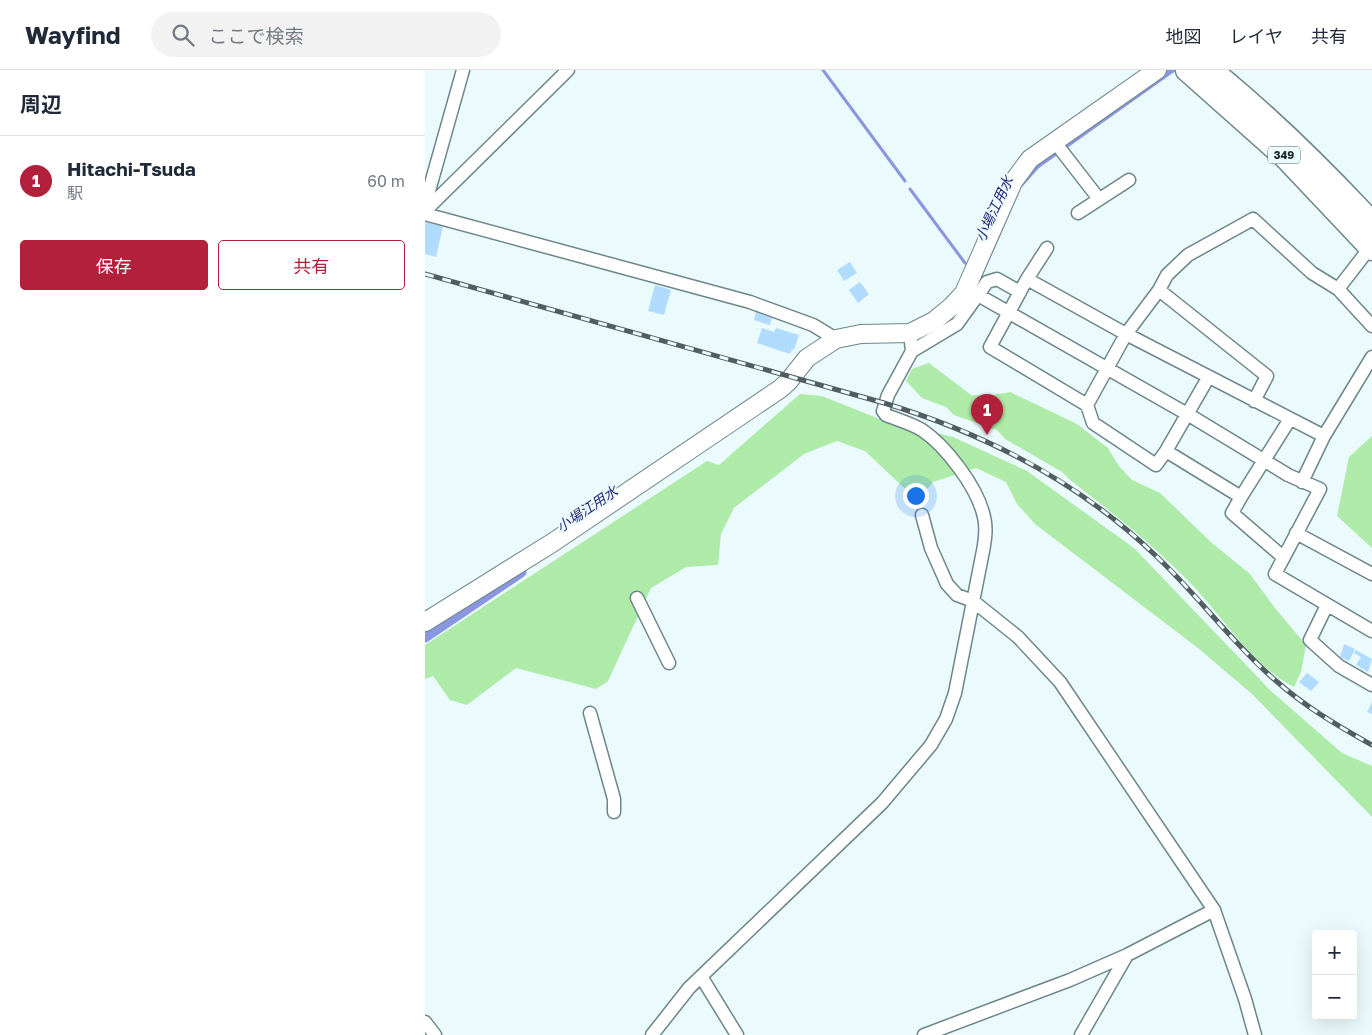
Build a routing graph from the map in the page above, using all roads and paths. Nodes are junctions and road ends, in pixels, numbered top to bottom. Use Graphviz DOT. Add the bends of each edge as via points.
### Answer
graph roads {
  1 [pos="463,70"];
  2 [pos="568,70"];
  3 [pos="1157,70"];
  4 [pos="1187,70"];
  5 [pos="1211,70"];
  6 [pos="1058,146"];
  7 [pos="1129,180"];
  8 [pos="1099,199"];
  9 [pos="430,200"];
  10 [pos="1078,212"];
  11 [pos="425,213"];
  12 [pos="1372,222"];
  13 [pos="1371,247"];
  14 [pos="1047,248"];
  15 [pos="1027,279"];
  16 [pos="1338,289"];
  17 [pos="1159,290"];
  18 [pos="1019,292"];
  19 [pos="978,295"];
  20 [pos="1008,311"];
  21 [pos="1372,326"];
  22 [pos="909,333"];
  23 [pos="1126,334"];
  24 [pos="836,338"];
  25 [pos="912,351"];
  26 [pos="1372,357"];
  27 [pos="1107,368"];
  28 [pos="1209,378"];
  29 [pos="1254,401"];
  30 [pos="1087,405"];
  31 [pos="1189,415"];
  32 [pos="1289,419"];
  33 [pos="1323,436"];
  34 [pos="1166,451"];
  35 [pos="1264,460"];
  36 [pos="1302,482"];
  37 [pos="1241,497"];
  38 [pos="922,515"];
  39 [pos="1296,533"];
  40 [pos="1283,557"];
  41 [pos="1372,574"];
  42 [pos="637,598"];
  43 [pos="973,601"];
  44 [pos="1327,605"];
  45 [pos="425,622"];
  46 [pos="1372,631"];
  47 [pos="669,663"];
  48 [pos="1372,685"];
  49 [pos="590,713"];
  50 [pos="614,812"];
  51 [pos="1214,910"];
  52 [pos="1127,954"];
  53 [pos="702,978"];
  54 [pos="425,1022"];
  55 [pos="435,1035"];
  56 [pos="652,1035"];
  57 [pos="737,1035"];
  58 [pos="924,1035"];
  59 [pos="1081,1035"];
  60 [pos="1255,1035"];
  1 -- 9 [label="street"];
  2 -- 9 [label="street"];
  3 -- 6 [label="street"];
  4 -- 13 [label="highway, 349" via="1285,156"];
  5 -- 12 [label="highway, 349" via="1312,159"];
  6 -- 8 [label="street"];
  6 -- 22 [label="street" via="1030,159 1013,182 964,293 934,321"];
  7 -- 8 [label="street"];
  8 -- 10 [label="street"];
  9 -- 11 [label="street"];
  11 -- 24 [label="street" via="751,302 813,325"];
  13 -- 16 [label="street"];
  14 -- 15 [label="street"];
  15 -- 18 [label="street"];
  15 -- 23 [label="street"];
  16 -- 17 [label="street" via="1312,273 1253,220 1188,255 1167,275"];
  16 -- 21 [label="street"];
  17 -- 23 [label="street"];
  17 -- 29 [label="street" via="1267,376"];
  18 -- 19 [label="street" via="997,279 987,282"];
  18 -- 20 [label="street"];
  19 -- 20 [label="street"];
  19 -- 25 [label="street" via="957,324"];
  20 -- 27 [label="street"];
  20 -- 30 [label="street" via="990,347"];
  22 -- 24 [label="street"];
  22 -- 25 [label="street"];
  23 -- 27 [label="street"];
  23 -- 28 [label="street"];
  24 -- 45 [label="street" via="807,358 780,389 552,543"];
  25 -- 43 [label="street" via="883,411 920,428 938,442 981,504 986,532"];
  26 -- 33 [label="street"];
  27 -- 30 [label="street"];
  27 -- 31 [label="street"];
  28 -- 29 [label="street"];
  28 -- 31 [label="street"];
  29 -- 32 [label="street"];
  30 -- 34 [label="street" via="1093,423 1155,465"];
  31 -- 34 [label="street"];
  31 -- 35 [label="street"];
  32 -- 33 [label="street"];
  32 -- 35 [label="street"];
  33 -- 36 [label="street"];
  34 -- 37 [label="street"];
  35 -- 36 [label="street"];
  35 -- 37 [label="street"];
  36 -- 39 [label="street" via="1320,489"];
  37 -- 40 [label="street" via="1232,513"];
  38 -- 43 [label="street" via="931,548 947,584 957,595"];
  39 -- 40 [label="street"];
  39 -- 41 [label="street"];
  40 -- 44 [label="street" via="1275,574"];
  42 -- 47 [label="street"];
  43 -- 51 [label="street" via="1018,637 1060,682"];
  43 -- 53 [label="street" via="951,704 931,745 882,803"];
  44 -- 46 [label="street"];
  44 -- 48 [label="street" via="1310,640 1339,666"];
  49 -- 50 [label="street" via="614,800"];
  51 -- 52 [label="street"];
  51 -- 60 [label="street"];
  52 -- 58 [label="street" via="1070,980"];
  52 -- 59 [label="street"];
  53 -- 56 [label="street" via="689,988"];
  53 -- 57 [label="street"];
  54 -- 55 [label="street"];
}
